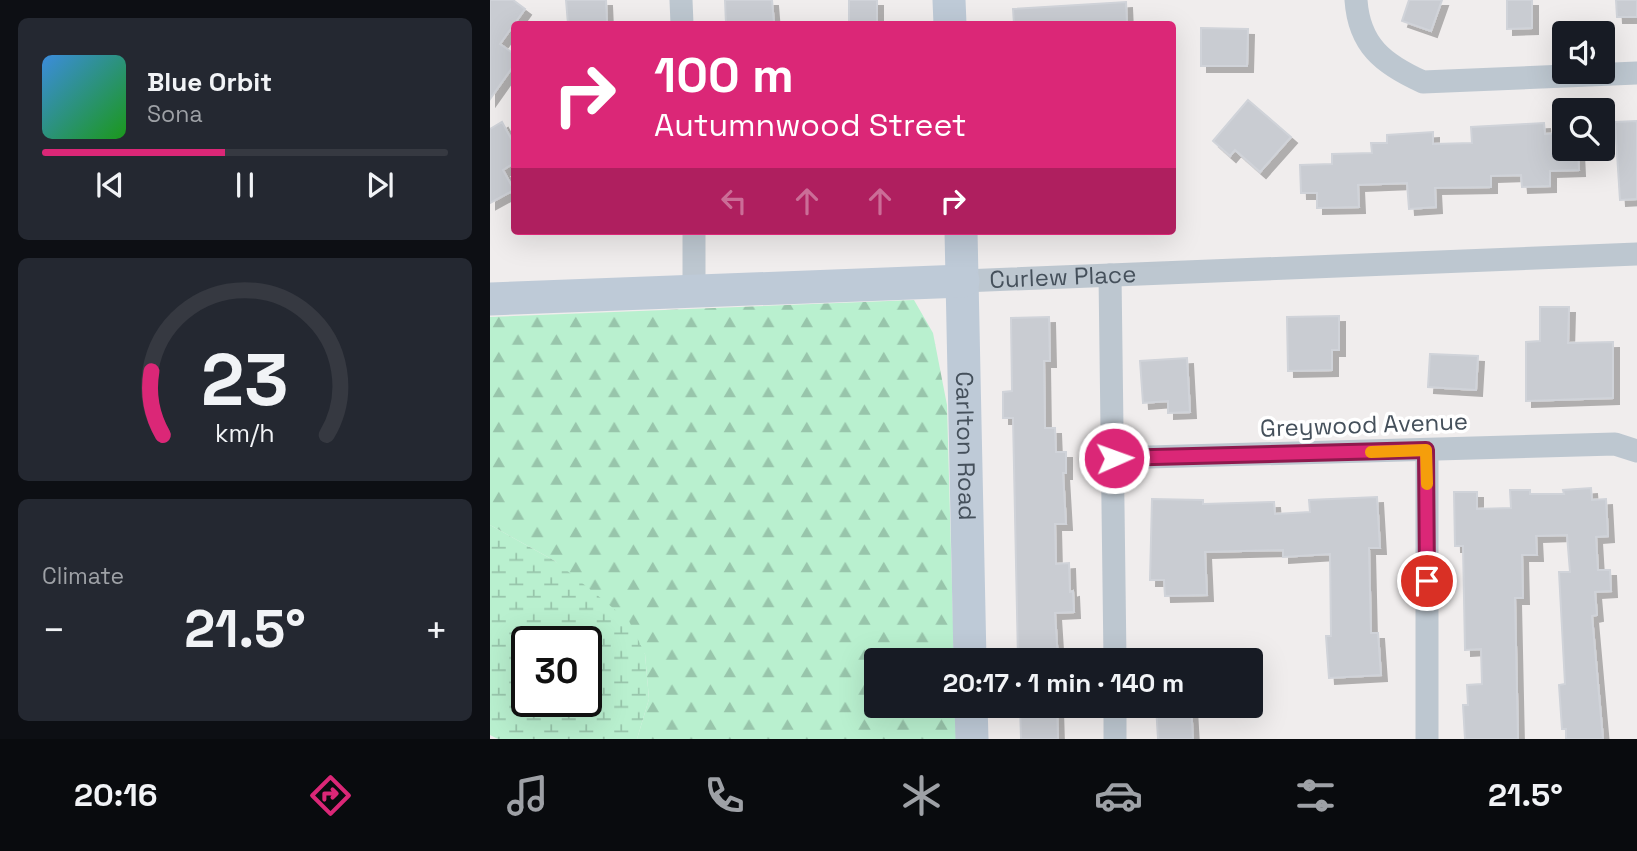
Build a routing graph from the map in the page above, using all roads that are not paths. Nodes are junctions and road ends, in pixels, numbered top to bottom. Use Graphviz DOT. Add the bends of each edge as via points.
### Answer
graph roads {
  1 [pos="681,0"];
  2 [pos="949,0"];
  3 [pos="1357,11"];
  4 [pos="682,21"];
  5 [pos="950,21"];
  6 [pos="1637,73"];
  7 [pos="694,235"];
  8 [pos="961,235"];
  9 [pos="1637,254"];
  10 [pos="1110,275"];
  11 [pos="963,281"];
  12 [pos="694,291"];
  13 [pos="490,299"];
  14 [pos="1626,448"];
  15 [pos="1426,450"];
  16 [pos="1114,458"];
  17 [pos="970,648"];
  18 [pos="1115,648"];
  19 [pos="971,718"];
  20 [pos="1115,718"];
  21 [pos="972,739"];
  22 [pos="1115,739"];
  23 [pos="1427,739"];
  1 -- 4 [label="street"];
  2 -- 5 [label="street"];
  3 -- 6 [label="street" via="1367,40 1381,57 1423,82"];
  7 -- 12 [label="street"];
  8 -- 11 [label="street, Carlton Road"];
  9 -- 10 [label="street, Curlew Place"];
  10 -- 11 [label="street, Curlew Place"];
  10 -- 16 [label="street"];
  11 -- 12 [label="street, Curlew Place"];
  11 -- 17 [label="street, Carlton Road"];
  12 -- 13 [label="street, Curlew Place"];
  14 -- 15 [label="street, Greywood Avenue"];
  15 -- 16 [label="street, Greywood Avenue"];
  15 -- 23 [label="street"];
  16 -- 18 [label="street"];
  19 -- 21 [label="street"];
  20 -- 22 [label="street"];
}
